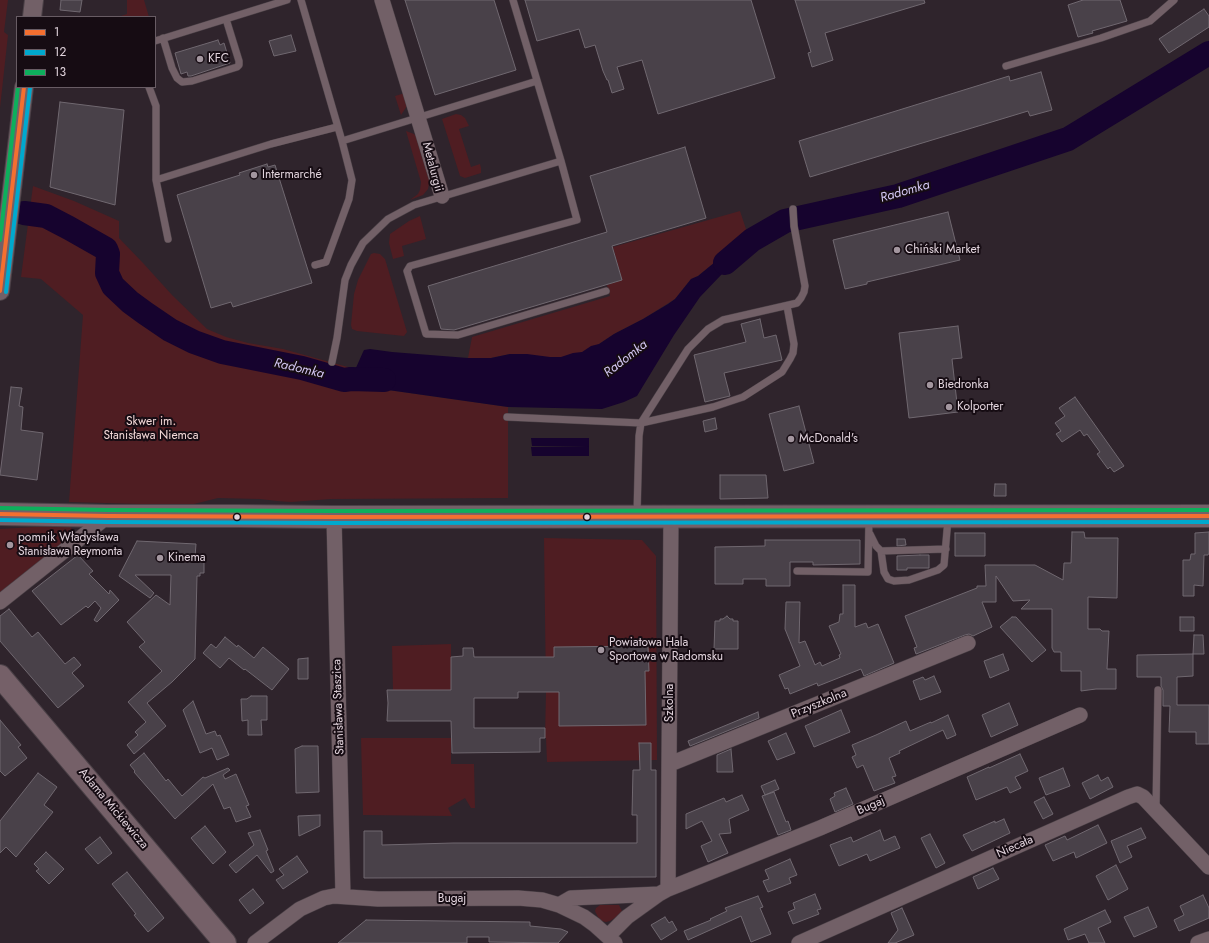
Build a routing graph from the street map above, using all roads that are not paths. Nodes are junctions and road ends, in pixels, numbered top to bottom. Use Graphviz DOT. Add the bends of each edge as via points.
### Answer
graph roads {
  1 [pos="34,0"];
  2 [pos="287,0"];
  3 [pos="300,0"];
  4 [pos="382,0"];
  5 [pos="513,0"];
  6 [pos="1174,0"];
  7 [pos="32,16"];
  8 [pos="226,19"];
  9 [pos="163,38"];
  10 [pos="156,41"];
  11 [pos="1006,66"];
  12 [pos="537,81"];
  13 [pos="24,88"];
  14 [pos="150,88"];
  15 [pos="418,118"];
  16 [pos="337,127"];
  17 [pos="342,141"];
  18 [pos="561,161"];
  19 [pos="156,180"];
  20 [pos="6,195"];
  21 [pos="442,196"];
  22 [pos="793,209"];
  23 [pos="4,232"];
  24 [pos="168,239"];
  25 [pos="315,265"];
  26 [pos="0,291"];
  27 [pos="606,292"];
  28 [pos="787,306"];
  29 [pos="332,362"];
  30 [pos="507,417"];
  31 [pos="641,423"];
  32 [pos="0,514"];
  33 [pos="108,516"];
  34 [pos="637,516"];
  35 [pos="671,516"];
  36 [pos="948,516"];
  37 [pos="1209,516"];
  38 [pos="334,517"];
  39 [pos="869,524"];
  40 [pos="946,549"];
  41 [pos="882,551"];
  42 [pos="797,571"];
  43 [pos="0,602"];
  44 [pos="968,643"];
  45 [pos="0,676"];
  46 [pos="1158,690"];
  47 [pos="1080,715"];
  48 [pos="670,764"];
  49 [pos="1156,810"];
  50 [pos="1209,867"];
  51 [pos="664,892"];
  52 [pos="344,896"];
  53 [pos="559,905"];
  54 [pos="1209,939"];
  55 [pos="611,940"];
  56 [pos="225,943"];
  57 [pos="255,943"];
  58 [pos="799,943"];
  59 [pos="1198,943"];
  1 -- 7 [label="street"];
  2 -- 8 [label="lane"];
  3 -- 16 [label="lane"];
  4 -- 15 [label="street, Metalurgii"];
  5 -- 12 [label="lane"];
  6 -- 11 [label="lane" via="1150,21"];
  8 -- 9 [label="lane"];
  8 -- 9 [label="lane" via="239,65 192,81 182,82 177,78"];
  9 -- 10 [label="lane"];
  12 -- 15 [label="lane"];
  12 -- 18 [label="lane"];
  13 -- 20 [label="street"];
  14 -- 19 [label="lane" via="156,106"];
  15 -- 17 [label="lane"];
  15 -- 21 [label="street, Metalurgii"];
  16 -- 17 [label="lane"];
  16 -- 19 [label="lane"];
  17 -- 25 [label="lane" via="352,180 349,199 326,262"];
  18 -- 21 [label="lane"];
  18 -- 27 [label="lane" via="578,220 410,266 408,272 426,334 458,335"];
  19 -- 24 [label="lane"];
  20 -- 23 [label="street"];
  21 -- 29 [label="lane, Metalurgii" via="414,205 388,219 363,243 350,265 345,280"];
  22 -- 28 [label="lane" via="805,286 802,298 797,303"];
  23 -- 26 [label="street"];
  28 -- 31 [label="lane" via="723,320 708,329 688,349"];
  28 -- 31 [label="lane" via="794,344 793,353 782,372 732,402"];
  30 -- 31 [label="lane"];
  31 -- 34 [label="lane"];
  32 -- 33 [label="main road"];
  33 -- 38 [label="main road"];
  33 -- 43 [label="street"];
  34 -- 35 [label="main road"];
  34 -- 38 [label="main road"];
  35 -- 39 [label="main road"];
  35 -- 48 [label="street, Szkolna"];
  36 -- 37 [label="main road"];
  36 -- 39 [label="main road"];
  36 -- 40 [label="lane"];
  38 -- 52 [label="street, Stanisława Staszica"];
  39 -- 41 [label="lane" via="876,546"];
  39 -- 42 [label="lane" via="868,572"];
  40 -- 41 [label="lane"];
  40 -- 41 [label="lane" via="944,565 938,570 909,580 894,581 888,579 884,572"];
  44 -- 48 [label="street, Przyszkolna"];
  45 -- 56 [label="main road, Adama Mickiewicza"];
  46 -- 49 [label="lane"];
  47 -- 51 [label="street, Bugaj" via="820,828"];
  48 -- 51 [label="street, Szkolna"];
  49 -- 50 [label="street, Niecała"];
  49 -- 58 [label="street, Niecała" via="1137,794 1128,797"];
  51 -- 53 [label="street, Bugaj" via="571,898"];
  51 -- 55 [label="street, Bugaj" via="627,917"];
  52 -- 53 [label="street, Bugaj" via="378,899 518,898 542,900"];
  52 -- 57 [label="street, Bugaj" via="324,898 300,910"];
  53 -- 55 [label="street" via="584,917"];
  54 -- 59 [label="street"];
}
